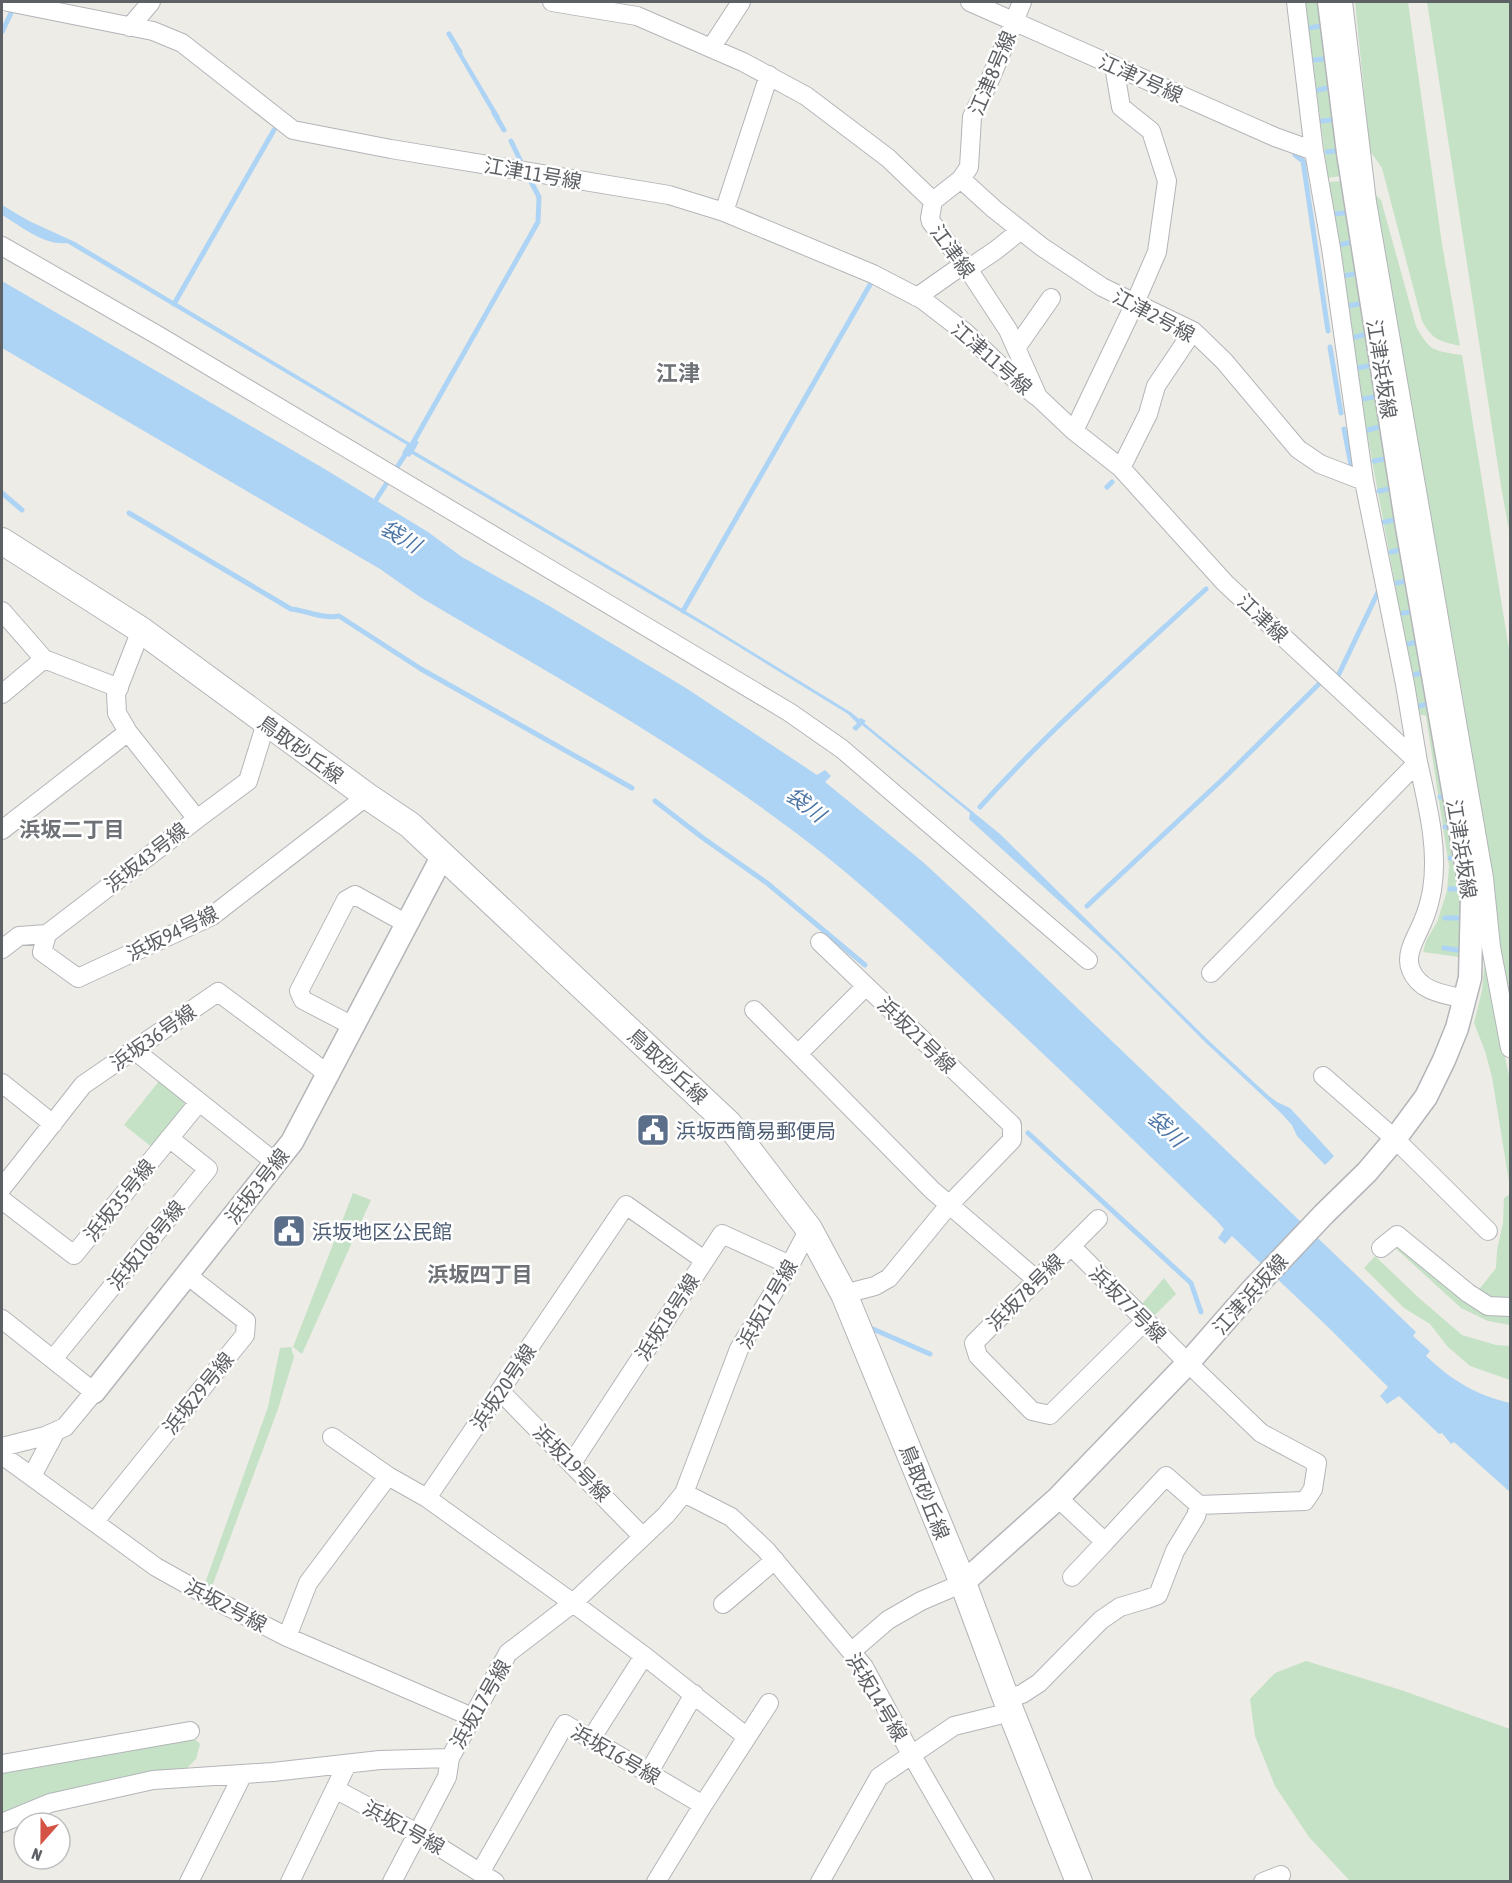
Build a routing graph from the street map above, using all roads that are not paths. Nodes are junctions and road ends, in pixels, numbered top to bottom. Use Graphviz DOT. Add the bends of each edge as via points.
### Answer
graph roads {
  1 [pos="8,2"];
  2 [pos="151,2"];
  3 [pos="552,2"];
  4 [pos="741,2"];
  5 [pos="970,2"];
  6 [pos="1022,2"];
  7 [pos="1296,2"];
  8 [pos="1329,2"];
  9 [pos="1343,2"];
  10 [pos="641,9"];
  11 [pos="1013,21"];
  12 [pos="130,27"];
  13 [pos="711,48"];
  14 [pos="1114,66"];
  15 [pos="769,75"];
  16 [pos="1314,151"];
  17 [pos="961,179"];
  18 [pos="933,201"];
  19 [pos="724,212"];
  20 [pos="1021,230"];
  21 [pos="2,246"];
  22 [pos="966,267"];
  23 [pos="917,297"];
  24 [pos="1051,298"];
  25 [pos="1135,303"];
  26 [pos="1193,331"];
  27 [pos="1016,348"];
  28 [pos="1038,397"];
  29 [pos="1074,431"];
  30 [pos="1121,468"];
  31 [pos="1364,481"];
  32 [pos="2,541"];
  33 [pos="2,611"];
  34 [pos="141,630"];
  35 [pos="44,659"];
  36 [pos="118,688"];
  37 [pos="2,694"];
  38 [pos="266,723"];
  39 [pos="128,732"];
  40 [pos="1418,762"];
  41 [pos="367,796"];
  42 [pos="197,819"];
  43 [pos="2,830"];
  44 [pos="443,855"];
  45 [pos="407,924"];
  46 [pos="47,934"];
  47 [pos="820,942"];
  48 [pos="2,949"];
  49 [pos="1088,960"];
  50 [pos="1210,973"];
  51 [pos="866,986"];
  52 [pos="1465,999"];
  53 [pos="754,1010"];
  54 [pos="353,1026"];
  55 [pos="1510,1048"];
  56 [pos="134,1050"];
  57 [pos="798,1054"];
  58 [pos="328,1074"];
  59 [pos="1323,1076"];
  60 [pos="2,1083"];
  61 [pos="199,1102"];
  62 [pos="53,1124"];
  63 [pos="169,1138"];
  64 [pos="1395,1139"];
  65 [pos="276,1163"];
  66 [pos="2,1188"];
  67 [pos="2,1200"];
  68 [pos="949,1205"];
  69 [pos="1098,1219"];
  70 [pos="809,1229"];
  71 [pos="1488,1231"];
  72 [pos="1071,1246"];
  73 [pos="1381,1248"];
  74 [pos="704,1260"];
  75 [pos="790,1265"];
  76 [pos="187,1275"];
  77 [pos="1037,1280"];
  78 [pos="844,1294"];
  79 [pos="1510,1307"];
  80 [pos="2,1319"];
  81 [pos="1146,1320"];
  82 [pos="53,1359"];
  83 [pos="1188,1364"];
  84 [pos="500,1391"];
  85 [pos="94,1392"];
  86 [pos="56,1431"];
  87 [pos="332,1437"];
  88 [pos="2,1447"];
  89 [pos="2,1455"];
  90 [pos="572,1463"];
  91 [pos="32,1476"];
  92 [pos="388,1476"];
  93 [pos="684,1493"];
  94 [pos="427,1498"];
  95 [pos="1058,1498"];
  96 [pos="1199,1505"];
  97 [pos="95,1521"];
  98 [pos="642,1536"];
  99 [pos="1105,1542"];
  100 [pos="775,1560"];
  101 [pos="1072,1577"];
  102 [pos="963,1583"];
  103 [pos="573,1603"];
  104 [pos="723,1604"];
  105 [pos="287,1637"];
  106 [pos="852,1651"];
  107 [pos="647,1658"];
  108 [pos="694,1694"];
  109 [pos="769,1703"];
  110 [pos="1009,1705"];
  111 [pos="472,1717"];
  112 [pos="190,1731"];
  113 [pos="747,1737"];
  114 [pos="591,1739"];
  115 [pos="911,1754"];
  116 [pos="450,1758"];
  117 [pos="2,1764"];
  118 [pos="347,1764"];
  119 [pos="649,1772"];
  120 [pos="243,1774"];
  121 [pos="335,1789"];
  122 [pos="704,1805"];
  123 [pos="2,1823"];
  124 [pos="417,1833"];
  125 [pos="1281,1875"];
  126 [pos="488,1876"];
  127 [pos="189,1881"];
  128 [pos="290,1881"];
  129 [pos="392,1881"];
  130 [pos="656,1881"];
  131 [pos="820,1881"];
  132 [pos="985,1881"];
  133 [pos="1079,1881"];
  134 [pos="1263,1881"];
  1 -- 12 [label="street, 江津11号線"];
  2 -- 12 [label="street"];
  3 -- 10 [label="street, 江津線"];
  4 -- 13 [label="street"];
  5 -- 11 [label="street, 江津7号線"];
  6 -- 11 [label="street, 江津8号線"];
  7 -- 16 [label="street"];
  8 -- 52 [label="street, 江津浜坂線" via="1348,153 1403,503 1472,898 1470,978"];
  9 -- 55 [label="street" via="1367,202"];
  10 -- 13 [label="street, 江津線"];
  11 -- 14 [label="street, 江津7号線"];
  11 -- 17 [label="street, 江津8号線" via="972,117 969,167"];
  12 -- 19 [label="street, 江津11号線" via="182,43 293,130 669,195"];
  13 -- 15 [label="street, 江津線"];
  14 -- 16 [label="street, 江津7号線"];
  14 -- 25 [label="street" via="1121,107 1151,131 1167,180 1157,252"];
  15 -- 18 [label="street, 江津線" via="806,96 888,158"];
  15 -- 19 [label="street"];
  16 -- 31 [label="street"];
  17 -- 18 [label="street"];
  17 -- 20 [label="street, 江津2号線"];
  18 -- 22 [label="street, 江津線" via="931,222"];
  19 -- 23 [label="street, 江津11号線" via="873,274"];
  20 -- 22 [label="street"];
  20 -- 25 [label="street, 江津2号線" via="1102,287"];
  21 -- 49 [label="street" via="789,712 842,749"];
  22 -- 23 [label="street"];
  22 -- 27 [label="street, 江津線"];
  23 -- 28 [label="street, 江津11号線" via="966,333"];
  24 -- 27 [label="street"];
  25 -- 26 [label="street, 江津2号線"];
  25 -- 29 [label="street"];
  26 -- 30 [label="street" via="1156,386 1148,414"];
  26 -- 31 [label="street, 江津2号線" via="1224,361 1298,449 1320,464"];
  27 -- 28 [label="street, 江津線"];
  28 -- 29 [label="street, 江津線"];
  29 -- 30 [label="street, 江津線"];
  30 -- 40 [label="street, 江津線" via="1225,583"];
  31 -- 40 [label="street"];
  32 -- 34 [label="main road, 鳥取砂丘線"];
  33 -- 35 [label="street"];
  34 -- 36 [label="street, 浜坂43号線"];
  34 -- 38 [label="main road, 鳥取砂丘線"];
  35 -- 36 [label="street"];
  35 -- 37 [label="street"];
  36 -- 39 [label="street, 浜坂43号線" via="117,713"];
  38 -- 41 [label="main road, 鳥取砂丘線"];
  38 -- 42 [label="street" via="248,781"];
  39 -- 42 [label="street, 浜坂43号線"];
  39 -- 43 [label="street"];
  40 -- 50 [label="street"];
  40 -- 52 [label="street" via="1434,868 1429,904 1413,941 1409,967 1424,987"];
  41 -- 44 [label="main road, 鳥取砂丘線" via="410,825"];
  41 -- 46 [label="street, 浜坂94号線" via="212,916 78,978 42,952"];
  42 -- 46 [label="street, 浜坂43号線"];
  44 -- 45 [label="street, 浜坂3号線"];
  44 -- 70 [label="main road, 鳥取砂丘線" via="728,1123"];
  45 -- 54 [label="street, 浜坂3号線"];
  45 -- 54 [label="street" via="355,895 346,900 299,991 303,1000"];
  46 -- 48 [label="street" via="19,936"];
  47 -- 51 [label="street"];
  51 -- 57 [label="street, 浜坂21号線"];
  51 -- 68 [label="street, 浜坂21号線" via="1012,1125 1012,1140"];
  52 -- 64 [label="street, 江津浜坂線" via="1457,1028 1426,1097"];
  53 -- 57 [label="street"];
  54 -- 58 [label="street, 浜坂3号線"];
  56 -- 58 [label="street, 浜坂36号線" via="218,992"];
  56 -- 61 [label="street"];
  56 -- 62 [label="street, 浜坂36号線" via="83,1085"];
  57 -- 68 [label="street"];
  58 -- 65 [label="street, 浜坂3号線" via="292,1142"];
  59 -- 64 [label="street"];
  60 -- 62 [label="street"];
  61 -- 63 [label="street, 浜坂35号線"];
  61 -- 65 [label="street"];
  62 -- 66 [label="street, 浜坂36号線"];
  63 -- 67 [label="street, 浜坂35号線" via="74,1255"];
  63 -- 82 [label="street, 浜坂108号線" via="208,1169"];
  64 -- 71 [label="street"];
  64 -- 83 [label="street, 江津浜坂線" via="1368,1172 1252,1290"];
  65 -- 76 [label="street, 浜坂3号線"];
  68 -- 77 [label="street"];
  68 -- 78 [label="street, 浜坂21号線" via="889,1278"];
  69 -- 72 [label="street"];
  70 -- 75 [label="street, 浜坂17号線"];
  70 -- 78 [label="main road, 鳥取砂丘線"];
  72 -- 77 [label="street, 浜坂78号線"];
  72 -- 81 [label="street, 浜坂77号線"];
  73 -- 79 [label="street" via="1397,1235 1488,1306"];
  74 -- 75 [label="street, 浜坂18号線" via="722,1234"];
  74 -- 84 [label="street, 浜坂20号線" via="626,1205"];
  74 -- 90 [label="street, 浜坂18号線"];
  75 -- 93 [label="street, 浜坂17号線" via="740,1349"];
  76 -- 85 [label="street, 浜坂3号線"];
  76 -- 97 [label="street, 浜坂29号線" via="246,1321 245,1335"];
  77 -- 81 [label="street, 浜坂78号線" via="974,1342 978,1356 1032,1411 1050,1415"];
  78 -- 102 [label="main road, 鳥取砂丘線"];
  80 -- 82 [label="street"];
  81 -- 83 [label="street, 浜坂77号線"];
  82 -- 85 [label="street"];
  83 -- 95 [label="street, 江津浜坂線"];
  83 -- 96 [label="street, 浜坂77号線" via="1261,1432 1317,1463 1313,1489 1305,1502"];
  84 -- 90 [label="street, 浜坂19号線"];
  84 -- 94 [label="street, 浜坂20号線"];
  85 -- 86 [label="street" via="66,1427"];
  86 -- 88 [label="street"];
  86 -- 91 [label="street"];
  87 -- 92 [label="street"];
  89 -- 91 [label="street, 浜坂2号線"];
  90 -- 98 [label="street, 浜坂19号線"];
  91 -- 97 [label="street, 浜坂2号線"];
  92 -- 94 [label="street"];
  92 -- 105 [label="street" via="308,1583"];
  93 -- 98 [label="street, 浜坂17号線"];
  93 -- 100 [label="street, 浜坂14号線" via="731,1517"];
  94 -- 103 [label="street"];
  95 -- 99 [label="street"];
  95 -- 102 [label="street, 江津浜坂線"];
  96 -- 99 [label="street" via="1166,1476"];
  96 -- 110 [label="street" via="1158,1594 1120,1607 1101,1620 1040,1683"];
  97 -- 105 [label="street, 浜坂2号線" via="156,1567"];
  98 -- 103 [label="street, 浜坂17号線"];
  99 -- 101 [label="street"];
  100 -- 104 [label="street"];
  100 -- 106 [label="street, 浜坂14号線"];
  102 -- 106 [label="street" via="921,1600 888,1620"];
  102 -- 110 [label="main road, 鳥取砂丘線"];
  103 -- 107 [label="street"];
  103 -- 111 [label="street, 浜坂17号線" via="508,1653"];
  105 -- 111 [label="street, 浜坂2号線"];
  106 -- 115 [label="street, 浜坂14号線"];
  107 -- 108 [label="street"];
  107 -- 114 [label="street" via="640,1662"];
  108 -- 113 [label="street"];
  108 -- 119 [label="street"];
  109 -- 113 [label="street"];
  110 -- 115 [label="street" via="954,1726"];
  110 -- 133 [label="main road, 鳥取砂丘線"];
  111 -- 116 [label="street, 浜坂17号線"];
  112 -- 117 [label="street"];
  113 -- 122 [label="street"];
  114 -- 119 [label="street, 浜坂16号線"];
  114 -- 126 [label="street, 浜坂16号線" via="565,1724"];
  115 -- 131 [label="street" via="879,1777"];
  115 -- 132 [label="street, 浜坂14号線"];
  116 -- 118 [label="street, 浜坂17号線"];
  116 -- 124 [label="street" via="447,1777"];
  118 -- 120 [label="street, 浜坂17号線"];
  118 -- 121 [label="street"];
  119 -- 122 [label="street, 浜坂16号線"];
  120 -- 123 [label="street, 浜坂17号線" via="153,1780 50,1803"];
  120 -- 127 [label="street"];
  121 -- 124 [label="street, 浜坂1号線"];
  121 -- 128 [label="street"];
  122 -- 130 [label="street"];
  124 -- 126 [label="street, 浜坂1号線"];
  124 -- 129 [label="street"];
  125 -- 134 [label="street"];
}
